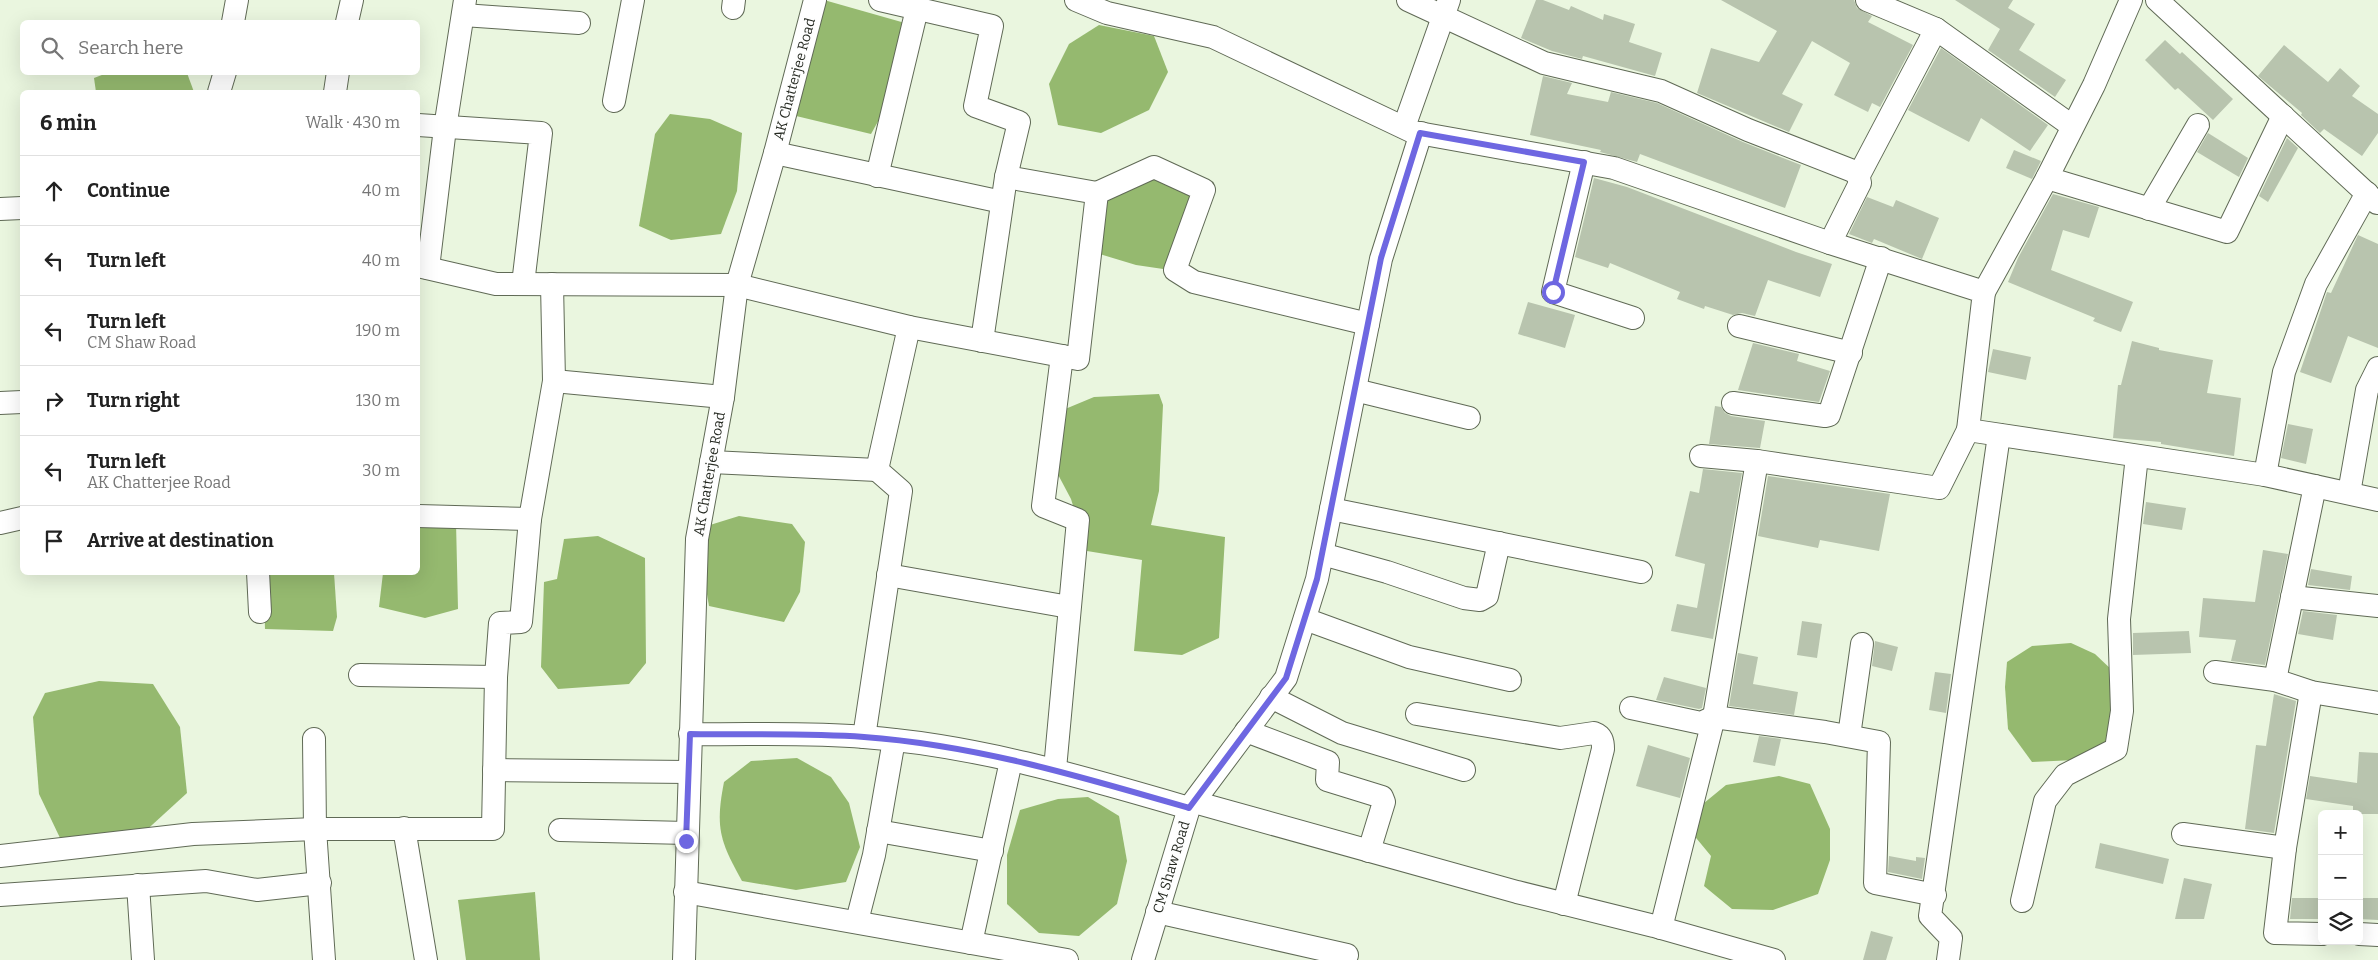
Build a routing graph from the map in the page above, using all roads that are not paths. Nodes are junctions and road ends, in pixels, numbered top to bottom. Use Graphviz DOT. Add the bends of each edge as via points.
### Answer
graph roads {
  1 [pos="237,0"];
  2 [pos="352,0"];
  3 [pos="633,0"];
  4 [pos="815,0"];
  5 [pos="880,0"];
  6 [pos="1076,0"];
  7 [pos="1408,0"];
  8 [pos="1867,0"];
  9 [pos="2131,0"];
  10 [pos="2157,0"];
  11 [pos="464,7"];
  12 [pos="917,8"];
  13 [pos="1446,8"];
  14 [pos="233,20"];
  15 [pos="347,20"];
  16 [pos="579,23"];
  17 [pos="1936,28"];
  18 [pos="224,75"];
  19 [pos="338,75"];
  20 [pos="220,90"];
  21 [pos="335,90"];
  22 [pos="614,101"];
  23 [pos="2283,116"];
  24 [pos="420,125"];
  25 [pos="2198,125"];
  26 [pos="2072,126"];
  27 [pos="446,128"];
  28 [pos="1412,130"];
  29 [pos="775,153"];
  30 [pos="1584,162"];
  31 [pos="877,176"];
  32 [pos="1858,176"];
  33 [pos="1006,177"];
  34 [pos="2047,178"];
  35 [pos="1097,194"];
  36 [pos="2372,198"];
  37 [pos="1002,202"];
  38 [pos="20,208"];
  39 [pos="2149,208"];
  40 [pos="0,209"];
  41 [pos="1830,243"];
  42 [pos="1881,258"];
  43 [pos="423,267"];
  44 [pos="523,284"];
  45 [pos="552,284"];
  46 [pos="737,285"];
  47 [pos="1984,292"];
  48 [pos="1633,318"];
  49 [pos="1368,324"];
  50 [pos="1739,326"];
  51 [pos="909,327"];
  52 [pos="982,341"];
  53 [pos="1851,353"];
  54 [pos="1062,356"];
  55 [pos="2378,368"];
  56 [pos="554,381"];
  57 [pos="1355,390"];
  58 [pos="723,397"];
  59 [pos="20,402"];
  60 [pos="0,403"];
  61 [pos="1734,403"];
  62 [pos="1469,418"];
  63 [pos="1968,430"];
  64 [pos="1998,435"];
  65 [pos="1701,456"];
  66 [pos="2137,456"];
  67 [pos="1757,461"];
  68 [pos="712,462"];
  69 [pos="877,470"];
  70 [pos="2264,475"];
  71 [pos="2315,486"];
  72 [pos="2349,493"];
  73 [pos="2378,500"];
  74 [pos="1331,509"];
  75 [pos="420,516"];
  76 [pos="20,518"];
  77 [pos="530,519"];
  78 [pos="0,523"];
  79 [pos="1499,543"];
  80 [pos="1322,554"];
  81 [pos="1641,572"];
  82 [pos="258,575"];
  83 [pos="888,575"];
  84 [pos="2292,597"];
  85 [pos="2378,606"];
  86 [pos="1069,607"];
  87 [pos="260,612"];
  88 [pos="1305,619"];
  89 [pos="1862,644"];
  90 [pos="2215,672"];
  91 [pos="360,675"];
  92 [pos="496,677"];
  93 [pos="1510,680"];
  94 [pos="2275,680"];
  95 [pos="2311,692"];
  96 [pos="1272,697"];
  97 [pos="2378,703"];
  98 [pos="1631,708"];
  99 [pos="1417,714"];
  100 [pos="1714,717"];
  101 [pos="1246,731"];
  102 [pos="690,734"];
  103 [pos="1849,736"];
  104 [pos="864,737"];
  105 [pos="314,739"];
  106 [pos="894,740"];
  107 [pos="1011,760"];
  108 [pos="1054,769"];
  109 [pos="494,770"];
  110 [pos="1464,770"];
  111 [pos="689,772"];
  112 [pos="1191,805"];
  113 [pos="404,828"];
  114 [pos="315,829"];
  115 [pos="560,830"];
  116 [pos="878,831"];
  117 [pos="687,833"];
  118 [pos="2183,834"];
  119 [pos="2285,848"];
  120 [pos="1369,850"];
  121 [pos="992,851"];
  122 [pos="0,856"];
  123 [pos="320,883"];
  124 [pos="138,885"];
  125 [pos="685,892"];
  126 [pos="0,895"];
  127 [pos="1935,896"];
  128 [pos="2022,901"];
  129 [pos="1564,904"];
  130 [pos="1157,912"];
  131 [pos="856,921"];
  132 [pos="1661,928"];
  133 [pos="2318,934"];
  134 [pos="2363,934"];
  135 [pos="2378,935"];
  136 [pos="971,943"];
  137 [pos="1347,955"];
  138 [pos="142,960"];
  139 [pos="324,960"];
  140 [pos="426,960"];
  141 [pos="684,960"];
  142 [pos="1067,960"];
  143 [pos="1143,960"];
  144 [pos="1774,960"];
  145 [pos="1948,960"];
  1 -- 14 [label="street"];
  2 -- 15 [label="street"];
  3 -- 22 [label="street"];
  4 -- 29 [label="street, AK Chatterjee Road"];
  5 -- 12 [label="street"];
  6 -- 28 [label="street" via="1107,13 1213,37"];
  7 -- 13 [label="street"];
  8 -- 17 [label="street"];
  9 -- 26 [label="street" via="2094,85"];
  10 -- 23 [label="street"];
  11 -- 16 [label="street"];
  11 -- 27 [label="street"];
  12 -- 31 [label="street"];
  12 -- 33 [label="street" via="992,26 975,106 1018,122"];
  13 -- 28 [label="street, CM Shaw Road"];
  13 -- 32 [label="street" via="1544,63 1661,91 1748,130 1858,173"];
  17 -- 26 [label="street"];
  17 -- 32 [label="street"];
  18 -- 20 [label="street"];
  19 -- 21 [label="street"];
  23 -- 36 [label="street"];
  23 -- 39 [label="street" via="2227,232"];
  24 -- 27 [label="street"];
  25 -- 39 [label="street"];
  26 -- 34 [label="street"];
  27 -- 43 [label="street"];
  27 -- 44 [label="street" via="540,133"];
  28 -- 30 [label="street"];
  28 -- 49 [label="street, CM Shaw Road"];
  29 -- 31 [label="street"];
  29 -- 46 [label="street, AK Chatterjee Road"];
  30 -- 41 [label="street" via="1614,168"];
  30 -- 48 [label="street" via="1553,292"];
  31 -- 37 [label="street"];
  32 -- 41 [label="street" via="1860,183"];
  33 -- 35 [label="street"];
  33 -- 37 [label="street"];
  34 -- 39 [label="street"];
  34 -- 47 [label="street"];
  35 -- 49 [label="street" via="1154,168 1204,190 1175,270 1194,282"];
  35 -- 54 [label="street" via="1078,359"];
  36 -- 70 [label="street" via="2316,284 2284,372"];
  37 -- 52 [label="street"];
  38 -- 40 [label="street"];
  41 -- 42 [label="street"];
  42 -- 47 [label="street"];
  42 -- 53 [label="street"];
  43 -- 44 [label="street" via="496,284"];
  44 -- 45 [label="street"];
  45 -- 46 [label="street"];
  45 -- 56 [label="street"];
  46 -- 51 [label="street"];
  46 -- 58 [label="street, AK Chatterjee Road"];
  47 -- 63 [label="street"];
  49 -- 57 [label="street, CM Shaw Road"];
  50 -- 53 [label="street"];
  51 -- 52 [label="street"];
  51 -- 69 [label="street"];
  52 -- 54 [label="street"];
  53 -- 61 [label="street" via="1829,415"];
  54 -- 86 [label="street" via="1043,506 1078,520"];
  55 -- 72 [label="street" via="2367,390"];
  56 -- 58 [label="street"];
  56 -- 77 [label="street"];
  57 -- 62 [label="street"];
  57 -- 74 [label="street, CM Shaw Road"];
  58 -- 68 [label="street, AK Chatterjee Road"];
  59 -- 60 [label="street"];
  63 -- 64 [label="street"];
  63 -- 67 [label="street" via="1939,488"];
  64 -- 66 [label="street"];
  64 -- 127 [label="street"];
  65 -- 67 [label="street"];
  66 -- 70 [label="street"];
  66 -- 128 [label="street" via="2119,619 2122,712 2116,749 2065,775 2045,801"];
  67 -- 100 [label="street"];
  68 -- 69 [label="street"];
  68 -- 102 [label="street, AK Chatterjee Road" via="697,539"];
  69 -- 83 [label="street" via="901,491"];
  70 -- 71 [label="street"];
  71 -- 72 [label="street"];
  71 -- 84 [label="street"];
  72 -- 73 [label="street"];
  74 -- 79 [label="street"];
  74 -- 80 [label="street, CM Shaw Road"];
  75 -- 77 [label="street"];
  76 -- 78 [label="street"];
  77 -- 92 [label="street" via="521,622 500,623"];
  79 -- 80 [label="street" via="1487,596 1480,600 1464,598"];
  79 -- 81 [label="street"];
  80 -- 88 [label="street, CM Shaw Road"];
  82 -- 87 [label="street"];
  83 -- 86 [label="street"];
  83 -- 104 [label="street"];
  84 -- 85 [label="street"];
  84 -- 94 [label="street"];
  86 -- 108 [label="street"];
  88 -- 93 [label="street" via="1409,657"];
  88 -- 96 [label="street, CM Shaw Road" via="1286,678"];
  89 -- 103 [label="street"];
  90 -- 94 [label="street"];
  91 -- 92 [label="street"];
  92 -- 109 [label="street"];
  94 -- 95 [label="street"];
  95 -- 97 [label="street"];
  95 -- 119 [label="street"];
  96 -- 101 [label="street, CM Shaw Road"];
  96 -- 110 [label="street" via="1342,733"];
  98 -- 100 [label="street" via="1700,723"];
  99 -- 129 [label="street" via="1560,738 1599,735 1603,749"];
  100 -- 103 [label="street"];
  100 -- 132 [label="street"];
  101 -- 112 [label="street, CM Shaw Road"];
  101 -- 120 [label="street" via="1328,762 1327,780 1382,797 1384,802"];
  102 -- 104 [label="street"];
  102 -- 111 [label="street, AK Chatterjee Road"];
  103 -- 127 [label="street" via="1879,742 1875,883"];
  104 -- 106 [label="street"];
  105 -- 114 [label="street"];
  106 -- 107 [label="street"];
  106 -- 116 [label="street"];
  107 -- 108 [label="street"];
  107 -- 121 [label="street"];
  108 -- 112 [label="street"];
  109 -- 111 [label="street"];
  109 -- 113 [label="street" via="493,829"];
  111 -- 117 [label="street, AK Chatterjee Road"];
  112 -- 120 [label="street"];
  112 -- 130 [label="street, CM Shaw Road"];
  113 -- 114 [label="street"];
  113 -- 140 [label="street"];
  114 -- 122 [label="street" via="193,834"];
  114 -- 123 [label="street"];
  115 -- 117 [label="street"];
  116 -- 121 [label="street"];
  116 -- 131 [label="street"];
  117 -- 125 [label="street, AK Chatterjee Road"];
  118 -- 119 [label="street"];
  119 -- 133 [label="street" via="2275,934"];
  120 -- 129 [label="street"];
  121 -- 136 [label="street"];
  123 -- 124 [label="street" via="257,890 206,880"];
  123 -- 139 [label="street"];
  124 -- 126 [label="street"];
  124 -- 138 [label="street"];
  125 -- 131 [label="street"];
  125 -- 141 [label="street, AK Chatterjee Road"];
  127 -- 145 [label="street" via="1930,916 1951,938"];
  129 -- 132 [label="street"];
  130 -- 137 [label="street"];
  130 -- 143 [label="street, CM Shaw Road"];
  131 -- 136 [label="street"];
  132 -- 144 [label="street"];
  134 -- 135 [label="street"];
  136 -- 142 [label="street"];
}
